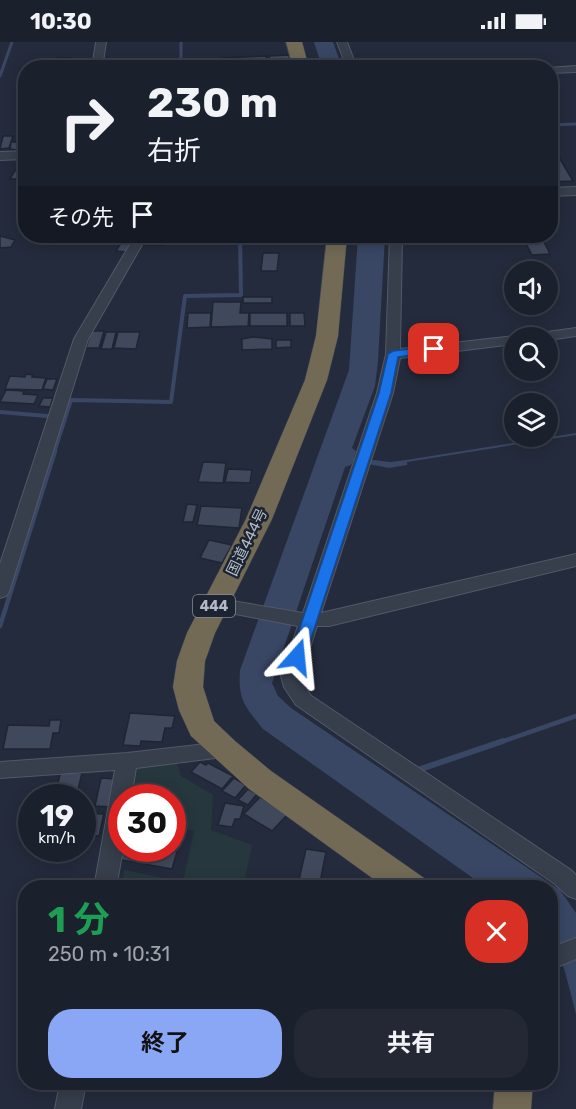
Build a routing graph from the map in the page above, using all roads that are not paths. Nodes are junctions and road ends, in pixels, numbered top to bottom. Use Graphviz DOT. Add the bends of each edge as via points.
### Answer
graph roads {
  1 [pos="101,42"];
  2 [pos="294,42"];
  3 [pos="342,42"];
  4 [pos="98,60"];
  5 [pos="299,60"];
  6 [pos="349,60"];
  7 [pos="576,69"];
  8 [pos="558,70"];
  9 [pos="18,155"];
  10 [pos="0,156"];
  11 [pos="576,191"];
  12 [pos="558,192"];
  13 [pos="137,243"];
  14 [pos="336,243"];
  15 [pos="396,243"];
  16 [pos="576,333"];
  17 [pos="558,335"];
  18 [pos="504,341"];
  19 [pos="393,354"];
  20 [pos="576,560"];
  21 [pos="0,592"];
  22 [pos="215,604"];
  23 [pos="306,620"];
  24 [pos="224,750"];
  25 [pos="127,761"];
  26 [pos="0,770"];
  27 [pos="106,880"];
  28 [pos="401,880"];
  29 [pos="576,889"];
  30 [pos="576,948"];
  31 [pos="558,956"];
  32 [pos="72,1090"];
  33 [pos="513,1090"];
  34 [pos="68,1109"];
  35 [pos="512,1109"];
  1 -- 4 [label="street"];
  2 -- 5 [label="highway"];
  3 -- 6 [label="street"];
  7 -- 8 [label="street"];
  9 -- 10 [label="street"];
  11 -- 12 [label="street"];
  13 -- 21 [label="street" via="81,339"];
  14 -- 22 [label="highway, 国道444号 / 444" via="327,336 316,380 259,519"];
  15 -- 19 [label="street"];
  16 -- 17 [label="street"];
  18 -- 19 [label="street"];
  19 -- 23 [label="street" via="385,393"];
  20 -- 23 [label="street" via="328,619"];
  22 -- 23 [label="street"];
  22 -- 24 [label="highway, 国道444号 / 444" via="194,652 188,687 202,728"];
  23 -- 29 [label="street" via="291,676 303,700"];
  24 -- 25 [label="street"];
  24 -- 28 [label="highway, 国道444号 / 444"];
  25 -- 26 [label="street"];
  25 -- 27 [label="street"];
  30 -- 31 [label="street"];
  32 -- 34 [label="street"];
  33 -- 35 [label="highway"];
}
